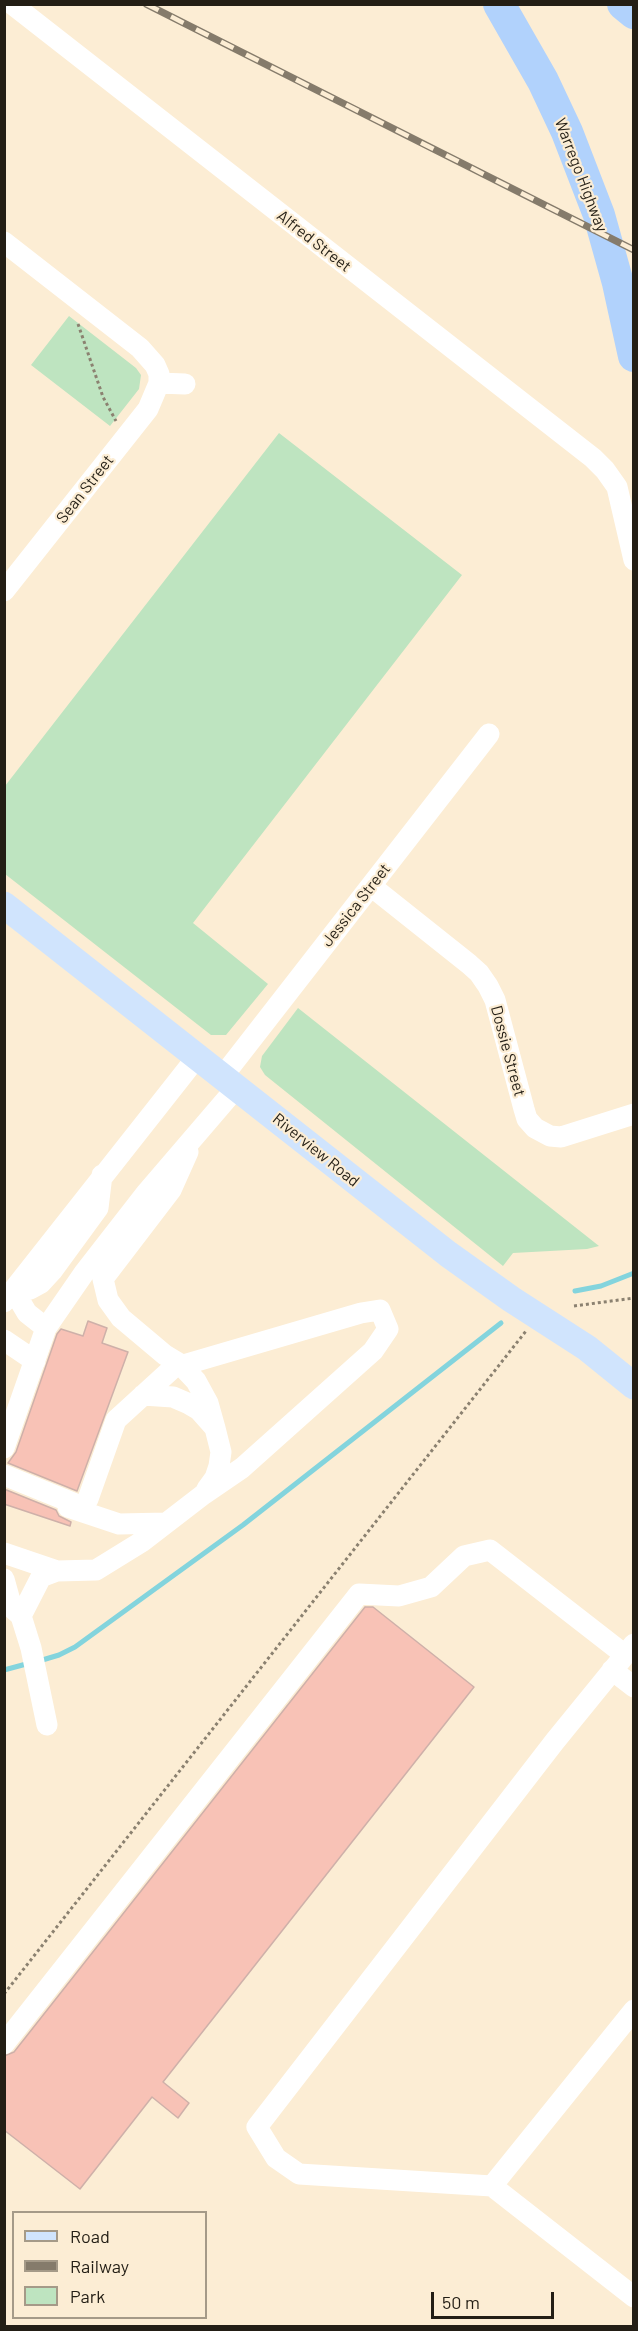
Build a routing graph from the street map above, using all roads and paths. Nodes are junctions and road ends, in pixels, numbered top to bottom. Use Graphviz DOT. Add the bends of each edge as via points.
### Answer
graph roads {
  1 [pos="12,4"];
  2 [pos="499,4"];
  3 [pos="623,4"];
  4 [pos="633,14"];
  5 [pos="4,242"];
  6 [pos="77,319"];
  7 [pos="632,348"];
  8 [pos="159,383"];
  9 [pos="185,384"];
  10 [pos="117,423"];
  11 [pos="633,560"];
  12 [pos="4,591"];
  13 [pos="489,734"];
  14 [pos="371,886"];
  15 [pos="4,905"];
  16 [pos="197,1056"];
  17 [pos="230,1081"];
  18 [pos="633,1114"];
  19 [pos="191,1143"];
  20 [pos="9,1297"];
  21 [pos="633,1298"];
  22 [pos="574,1306"];
  23 [pos="46,1328"];
  24 [pos="527,1330"];
  25 [pos="4,1341"];
  26 [pos="35,1361"];
  27 [pos="180,1364"];
  28 [pos="633,1386"];
  29 [pos="142,1395"];
  30 [pos="215,1428"];
  31 [pos="4,1448"];
  32 [pos="4,1475"];
  33 [pos="4,1487"];
  34 [pos="204,1494"];
  35 [pos="166,1523"];
  36 [pos="4,1552"];
  37 [pos="57,1571"];
  38 [pos="4,1579"];
  39 [pos="21,1616"];
  40 [pos="623,1656"];
  41 [pos="633,1687"];
  42 [pos="47,1725"];
  43 [pos="4,1994"];
  44 [pos="633,2010"];
  45 [pos="4,2044"];
  46 [pos="492,2186"];
  47 [pos="633,2297"];
  1 -- 11 [label="street, Alfred Street" via="593,458 613,480 622,503"];
  2 -- 7 [label="highway, Warrego Highway" via="567,132 599,215"];
  3 -- 4 [label="highway"];
  5 -- 8 [label="street" via="140,348 155,365"];
  6 -- 10 [label="path" via="103,397"];
  8 -- 9 [label="street"];
  8 -- 12 [label="street, Sean Street" via="148,409"];
  13 -- 14 [label="street, Jessica Street"];
  14 -- 17 [label="street, Jessica Street"];
  14 -- 18 [label="street, Dossie Street" via="469,964 488,986 527,1119 535,1128 561,1137"];
  15 -- 16 [label="main road, Riverview Road"];
  16 -- 17 [label="main road, Riverview Road"];
  16 -- 20 [label="street"];
  17 -- 19 [label="street, Jessica Street"];
  17 -- 28 [label="main road, Riverview Road" via="457,1261 587,1348"];
  19 -- 23 [label="street, Jessica Street" via="147,1192"];
  19 -- 27 [label="street" via="171,1190 103,1279 108,1300 121,1318"];
  20 -- 23 [label="street"];
  21 -- 22 [label="path"];
  23 -- 26 [label="street, Jessica Street"];
  24 -- 43 [label="path"];
  25 -- 26 [label="street"];
  26 -- 31 [label="street, Jessica Street"];
  27 -- 29 [label="street"];
  27 -- 30 [label="street" via="196,1381"];
  27 -- 34 [label="street" via="370,1311 380,1310 388,1329 373,1351 242,1468"];
  29 -- 30 [label="street" via="173,1397 187,1403"];
  29 -- 32 [label="street" via="116,1420 83,1507"];
  30 -- 34 [label="street" via="221,1452 219,1466"];
  33 -- 35 [label="street" via="119,1524"];
  34 -- 35 [label="street"];
  35 -- 37 [label="street" via="96,1570"];
  36 -- 37 [label="street"];
  37 -- 39 [label="street" via="41,1577"];
  38 -- 39 [label="street" via="12,1608"];
  39 -- 42 [label="street"];
  40 -- 41 [label="street"];
  40 -- 45 [label="street" via="490,1550 464,1556 431,1587 399,1596 359,1594"];
  40 -- 46 [label="street" via="257,2127 276,2158 298,2174"];
  44 -- 46 [label="street"];
  46 -- 47 [label="street"];
}
